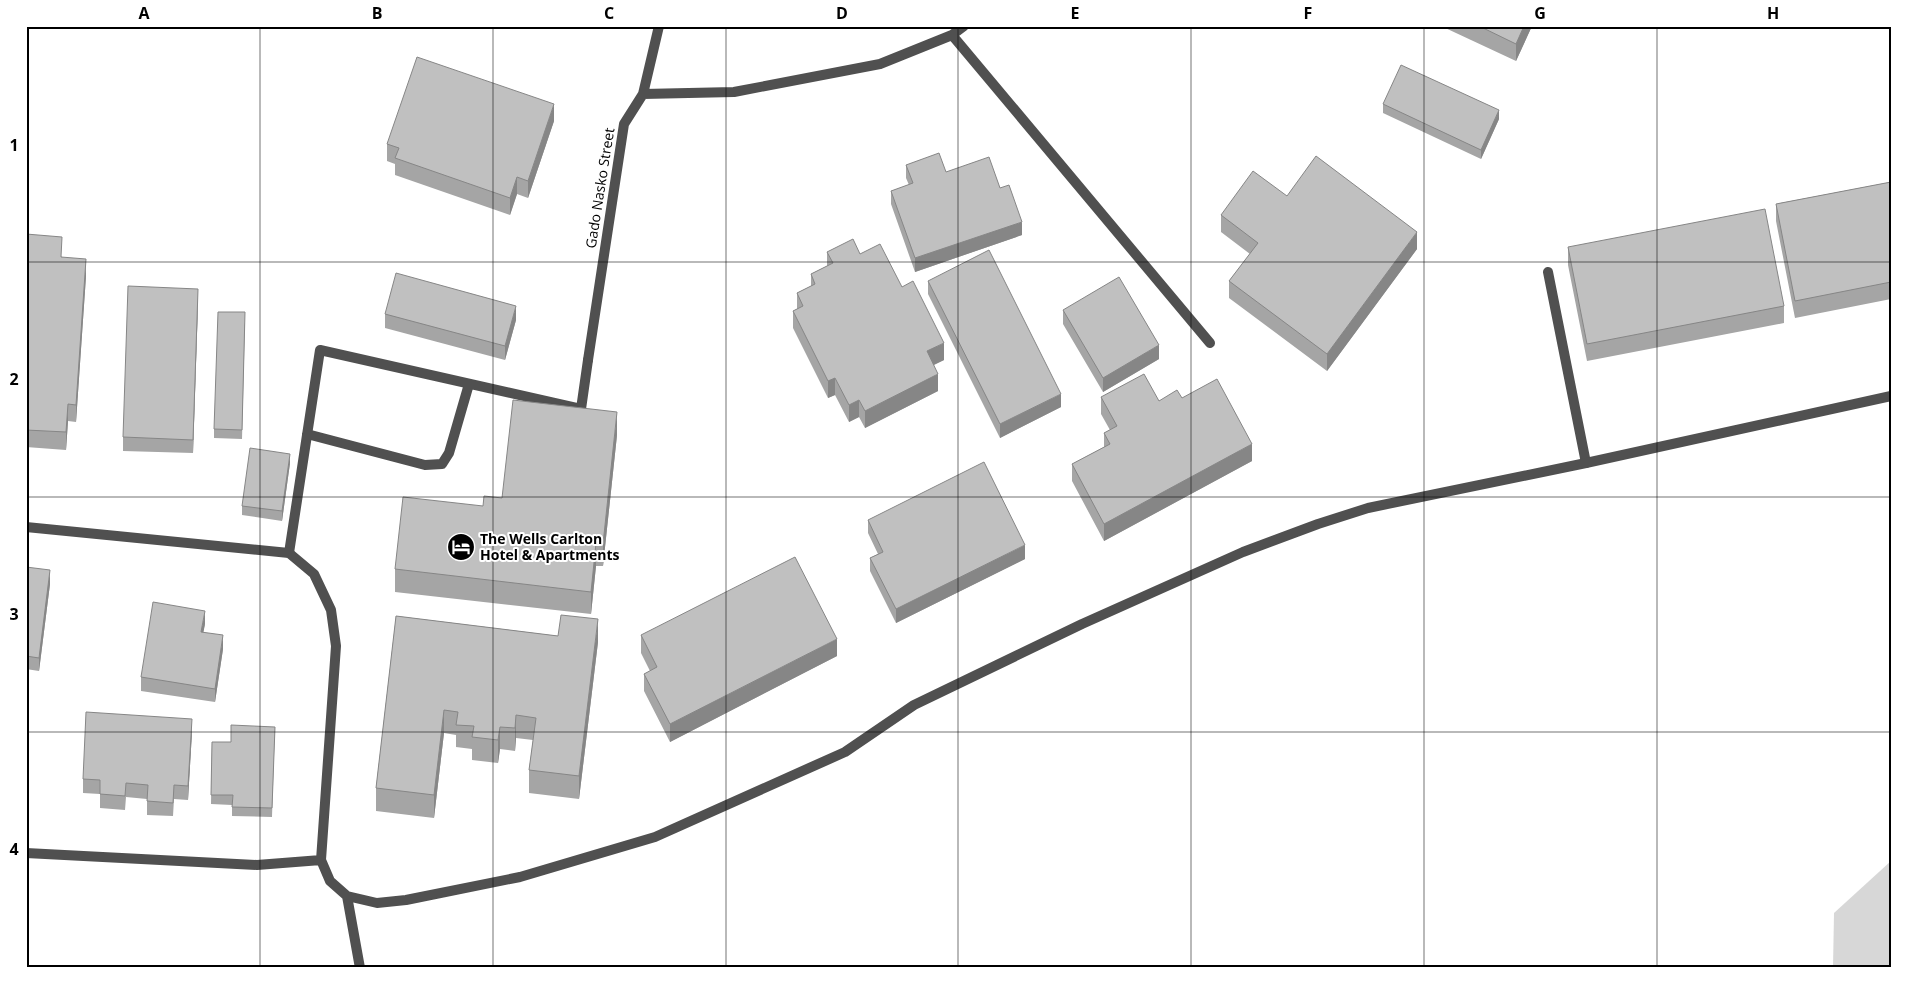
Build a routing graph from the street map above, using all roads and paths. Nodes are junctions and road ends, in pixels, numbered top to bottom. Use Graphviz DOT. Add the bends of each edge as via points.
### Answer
graph roads {
  1 [pos="659,26"];
  2 [pos="964,26"];
  3 [pos="952,35"];
  4 [pos="643,94"];
  5 [pos="1548,272"];
  6 [pos="1210,343"];
  7 [pos="469,384"];
  8 [pos="1891,396"];
  9 [pos="307,434"];
  10 [pos="1586,463"];
  11 [pos="26,527"];
  12 [pos="289,553"];
  13 [pos="26,854"];
  14 [pos="321,860"];
  15 [pos="348,896"];
  16 [pos="360,968"];
  1 -- 4 [label="street, Gado Nasko Street"];
  2 -- 3 [label="street"];
  3 -- 4 [label="street" via="880,64 734,92"];
  3 -- 6 [label="street"];
  4 -- 7 [label="street, Gado Nasko Street" via="624,124 581,408"];
  5 -- 10 [label="street"];
  7 -- 9 [label="street" via="449,453 442,464 425,465"];
  7 -- 9 [label="street" via="320,350"];
  8 -- 10 [label="street"];
  9 -- 12 [label="street"];
  10 -- 15 [label="street" via="1368,508 1243,552 1082,624 914,705 846,752 655,837 520,877 406,900 377,903"];
  11 -- 12 [label="street"];
  12 -- 14 [label="street" via="314,574 331,610 336,646"];
  13 -- 14 [label="street" via="257,864"];
  14 -- 15 [label="street" via="330,881"];
  15 -- 16 [label="street"];
}
